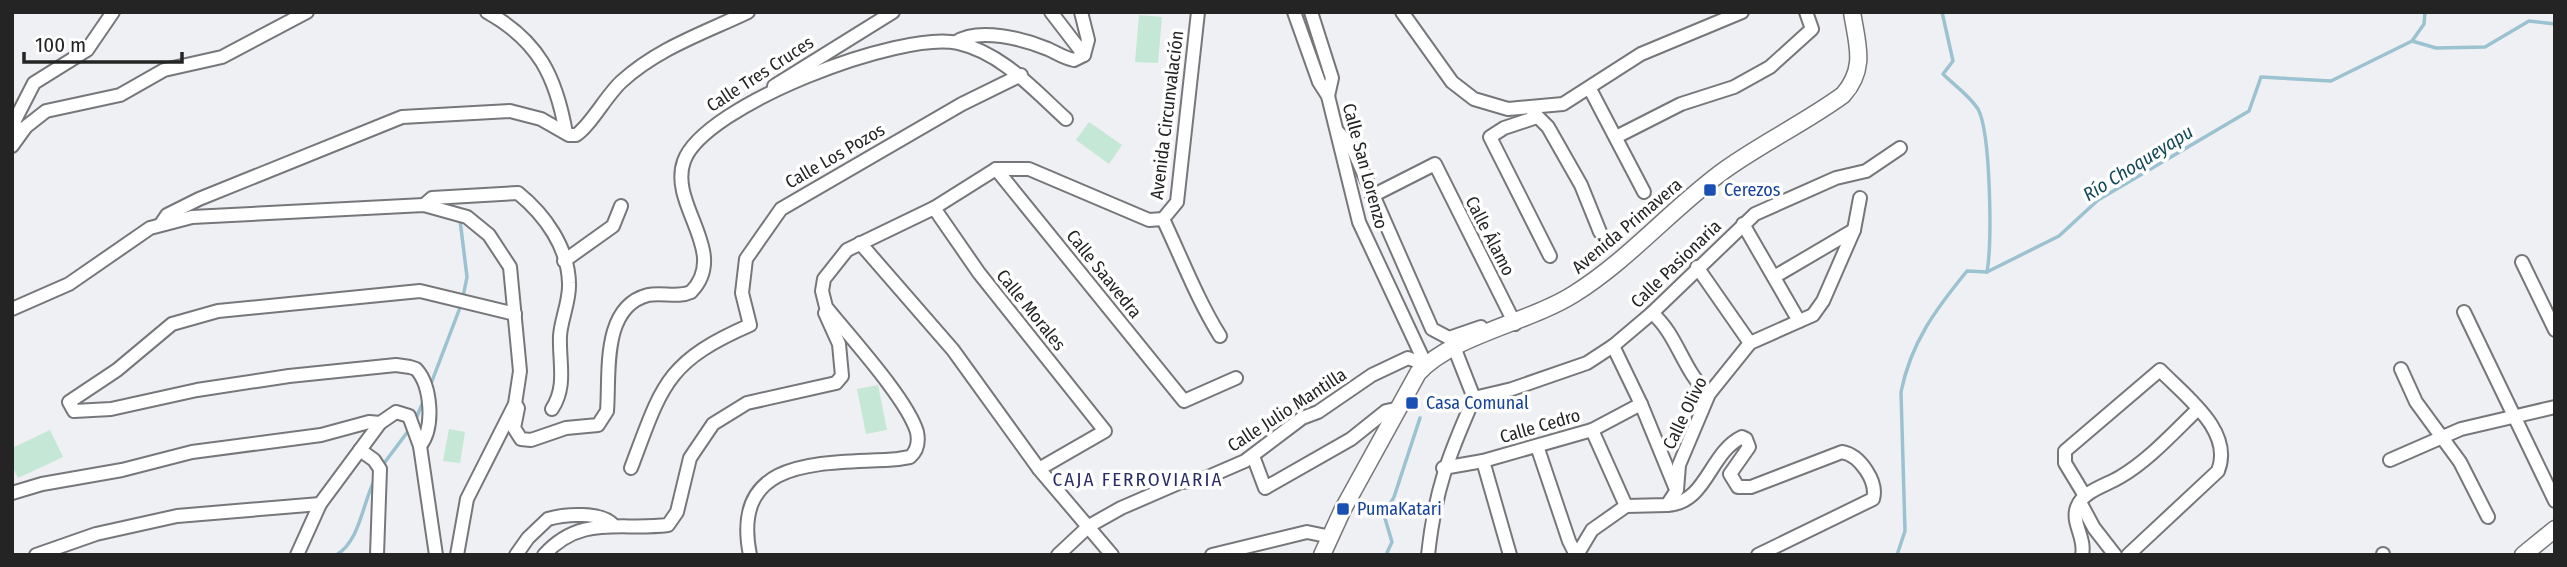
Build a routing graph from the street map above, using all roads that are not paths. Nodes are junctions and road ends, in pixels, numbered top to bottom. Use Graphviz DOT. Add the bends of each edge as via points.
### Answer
graph roads {
  1 [pos="113,12"];
  2 [pos="307,12"];
  3 [pos="487,12"];
  4 [pos="748,12"];
  5 [pos="893,12"];
  6 [pos="1051,12"];
  7 [pos="1081,12"];
  8 [pos="1198,12"];
  9 [pos="1294,12"];
  10 [pos="1311,12"];
  11 [pos="1402,12"];
  12 [pos="1742,12"];
  13 [pos="1806,12"];
  14 [pos="1852,12"];
  15 [pos="956,42"];
  16 [pos="1084,55"];
  17 [pos="1021,75"];
  18 [pos="1590,89"];
  19 [pos="765,96"];
  20 [pos="1328,96"];
  21 [pos="1534,113"];
  22 [pos="1066,119"];
  23 [pos="25,128"];
  24 [pos="1338,132"];
  25 [pos="566,133"];
  26 [pos="1616,137"];
  27 [pos="12,146"];
  28 [pos="1900,148"];
  29 [pos="996,169"];
  30 [pos="1643,192"];
  31 [pos="1372,196"];
  32 [pos="1860,198"];
  33 [pos="424,205"];
  34 [pos="621,206"];
  35 [pos="934,208"];
  36 [pos="1163,219"];
  37 [pos="1743,223"];
  38 [pos="161,224"];
  39 [pos="1854,230"];
  40 [pos="1600,232"];
  41 [pos="860,243"];
  42 [pos="1550,256"];
  43 [pos="564,261"];
  44 [pos="2522,262"];
  45 [pos="1697,267"];
  46 [pos="1774,277"];
  47 [pos="827,307"];
  48 [pos="12,309"];
  49 [pos="2464,312"];
  50 [pos="1652,313"];
  51 [pos="515,314"];
  52 [pos="1799,321"];
  53 [pos="1515,324"];
  54 [pos="1499,330"];
  55 [pos="2555,330"];
  56 [pos="1220,336"];
  57 [pos="1750,343"];
  58 [pos="1613,346"];
  59 [pos="1454,347"];
  60 [pos="1426,365"];
  61 [pos="2401,369"];
  62 [pos="1236,378"];
  63 [pos="1709,394"];
  64 [pos="1474,398"];
  65 [pos="515,404"];
  66 [pos="1641,404"];
  67 [pos="2555,407"];
  68 [pos="1400,408"];
  69 [pos="552,409"];
  70 [pos="2198,410"];
  71 [pos="2516,416"];
  72 [pos="380,423"];
  73 [pos="1592,430"];
  74 [pos="2442,437"];
  75 [pos="420,446"];
  76 [pos="1538,446"];
  77 [pos="360,450"];
  78 [pos="1253,456"];
  79 [pos="2390,460"];
  80 [pos="1483,461"];
  81 [pos="631,468"];
  82 [pos="1443,468"];
  83 [pos="1040,469"];
  84 [pos="1677,490"];
  85 [pos="12,493"];
  86 [pos="2082,499"];
  87 [pos="2555,501"];
  88 [pos="320,504"];
  89 [pos="1667,505"];
  90 [pos="1626,506"];
  91 [pos="2488,517"];
  92 [pos="614,526"];
  93 [pos="1089,526"];
  94 [pos="2555,529"];
  95 [pos="1331,537"];
  96 [pos="36,555"];
  97 [pos="297,555"];
  98 [pos="377,555"];
  99 [pos="436,555"];
  100 [pos="457,555"];
  101 [pos="516,555"];
  102 [pos="544,555"];
  103 [pos="750,555"];
  104 [pos="1058,555"];
  105 [pos="1112,555"];
  106 [pos="1212,555"];
  107 [pos="1322,555"];
  108 [pos="1428,555"];
  109 [pos="1510,555"];
  110 [pos="1577,555"];
  111 [pos="1758,555"];
  112 [pos="2082,555"];
  113 [pos="2115,555"];
  114 [pos="2128,555"];
  115 [pos="2523,555"];
  1 -- 23 [label="street" via="87,50 40,78 27,92 14,122 18,130"];
  2 -- 23 [label="street" via="222,57 164,70 120,95 46,111"];
  3 -- 25 [label="street" via="521,36 546,64"];
  4 -- 25 [label="street" via="648,61 608,95 579,134"];
  5 -- 19 [label="street, Calle Tres Cruces" via="775,85"];
  6 -- 16 [label="street"];
  7 -- 16 [label="street" via="1088,40"];
  8 -- 36 [label="street, Avenida Circunvalación" via="1177,202"];
  9 -- 20 [label="street, Calle San Lorenzo"];
  10 -- 20 [label="street" via="1332,78"];
  11 -- 21 [label="street" via="1452,82 1474,99"];
  12 -- 18 [label="street" via="1641,54"];
  13 -- 26 [label="street" via="1812,29 1770,66 1734,87 1681,104"];
  14 -- 53 [label="main road, Avenida Primavera" via="1860,66 1843,95 1728,168 1590,283"];
  15 -- 16 [label="street" via="981,36 1037,45 1069,59"];
  15 -- 17 [label="street" via="980,50"];
  15 -- 19 [label="street" via="905,44 877,51"];
  17 -- 22 [label="street"];
  17 -- 81 [label="street, Calle Los Pozos" via="906,135 782,209 755,243 744,267 742,293 750,325 715,340 670,376"];
  18 -- 21 [label="street"];
  18 -- 26 [label="street"];
  19 -- 65 [label="street, Calle Tres Cruces" via="716,123 688,151 681,170 681,195 701,240 703,270 691,292 648,295 628,306 620,317 611,342 603,420 592,427 522,439 514,428"];
  20 -- 24 [label="street, Calle San Lorenzo"];
  21 -- 40 [label="street" via="1548,127 1581,185"];
  21 -- 42 [label="street" via="1490,137"];
  23 -- 27 [label="street"];
  24 -- 31 [label="street" via="1352,147"];
  24 -- 60 [label="street, Calle San Lorenzo" via="1359,222"];
  25 -- 38 [label="street" via="541,119 510,111 402,117 199,199 167,215"];
  26 -- 30 [label="street"];
  28 -- 37 [label="street, Calle Pasionaria" via="1866,171 1809,189"];
  29 -- 35 [label="street"];
  29 -- 36 [label="street, Avenida Circunvalación" via="1029,169 1149,220"];
  29 -- 62 [label="street, Calle Saavedra" via="1184,401"];
  31 -- 53 [label="street, Calle Álamo" via="1435,164"];
  31 -- 54 [label="street" via="1432,329 1448,338 1487,326"];
  32 -- 39 [label="street, Calle Olivo"];
  33 -- 38 [label="street" via="228,213"];
  33 -- 43 [label="street" via="432,198 518,193 538,209 554,233"];
  33 -- 51 [label="street" via="467,217 489,235 510,267"];
  34 -- 43 [label="street" via="613,226"];
  35 -- 41 [label="street"];
  35 -- 83 [label="street, Calle Morales" via="979,273 1105,431"];
  36 -- 56 [label="street" via="1197,299"];
  37 -- 45 [label="street, Calle Pasionaria"];
  37 -- 46 [label="street"];
  38 -- 48 [label="street" via="69,284"];
  39 -- 46 [label="street"];
  39 -- 52 [label="street, Calle Olivo" via="1823,301 1813,315"];
  41 -- 47 [label="street" via="838,258 824,279"];
  41 -- 83 [label="street" via="953,350"];
  43 -- 69 [label="street" via="569,284 560,335 561,395"];
  44 -- 55 [label="street"];
  45 -- 50 [label="street, Calle Pasionaria"];
  45 -- 57 [label="street"];
  46 -- 52 [label="street"];
  47 -- 92 [label="street" via="826,317 841,354 840,379 828,387 792,391 732,410 698,443 671,522"];
  47 -- 103 [label="street" via="907,411 917,446 910,457 815,463 786,471 753,500 747,520"];
  49 -- 71 [label="street"];
  50 -- 58 [label="street, Calle Pasionaria"];
  50 -- 63 [label="street" via="1670,332 1697,384"];
  51 -- 65 [label="street" via="520,371"];
  51 -- 75 [label="street" via="420,291 218,311 172,324 69,402 74,411 111,409 238,383 337,370 410,367 426,384 427,429"];
  52 -- 57 [label="street, Calle Olivo"];
  53 -- 54 [label="main road, Avenida Primavera"];
  54 -- 59 [label="main road, Avenida Primavera"];
  57 -- 63 [label="street, Calle Olivo"];
  58 -- 64 [label="street, Calle Pasionaria" via="1570,371"];
  58 -- 66 [label="street"];
  59 -- 60 [label="main road, Avenida Primavera"];
  59 -- 64 [label="street"];
  60 -- 68 [label="main road, Avenida Primavera"];
  60 -- 78 [label="street, Calle Julio Mantilla" via="1408,358 1372,375 1302,418"];
  61 -- 74 [label="street" via="2416,402"];
  63 -- 84 [label="street, Calle Olivo" via="1679,465"];
  64 -- 82 [label="street"];
  65 -- 100 [label="street" via="467,499"];
  66 -- 73 [label="street, Calle Cedro"];
  66 -- 84 [label="street"];
  67 -- 71 [label="street"];
  68 -- 78 [label="street" via="1386,411 1335,449 1265,488"];
  68 -- 95 [label="main road, Avenida Primavera"];
  70 -- 86 [label="street" via="2136,466"];
  70 -- 86 [label="street" via="2160,370 2065,452 2065,463"];
  70 -- 114 [label="street" via="2222,447 2218,471"];
  71 -- 74 [label="street"];
  71 -- 87 [label="street"];
  72 -- 75 [label="street" via="390,415 408,416"];
  72 -- 77 [label="street"];
  72 -- 85 [label="street" via="192,452"];
  73 -- 76 [label="street, Calle Cedro"];
  73 -- 90 [label="street"];
  74 -- 79 [label="street"];
  74 -- 91 [label="street"];
  75 -- 99 [label="street"];
  76 -- 80 [label="street, Calle Cedro"];
  76 -- 110 [label="street"];
  77 -- 88 [label="street"];
  77 -- 98 [label="street" via="380,469"];
  78 -- 93 [label="street, Calle Julio Mantilla" via="1201,480 1181,482 1139,498"];
  80 -- 82 [label="street, Calle Cedro"];
  80 -- 109 [label="street"];
  82 -- 108 [label="street"];
  83 -- 93 [label="street"];
  84 -- 89 [label="street, Calle Olivo"];
  86 -- 112 [label="street" via="2076,518"];
  86 -- 113 [label="street" via="2094,528"];
  88 -- 96 [label="street" via="177,516 96,534"];
  88 -- 97 [label="street"];
  89 -- 90 [label="street"];
  89 -- 111 [label="street" via="1692,497 1718,459 1742,437 1749,447 1730,474 1738,487 1751,488 1842,452 1862,466 1875,490 1873,499"];
  90 -- 110 [label="street" via="1592,530"];
  92 -- 101 [label="street" via="595,517 548,519"];
  92 -- 102 [label="street" via="569,533"];
  93 -- 104 [label="street, Calle Julio Mantilla"];
  93 -- 105 [label="street"];
  94 -- 115 [label="main road"];
  95 -- 106 [label="street" via="1307,532"];
  95 -- 107 [label="main road, Avenida Primavera"];
}
